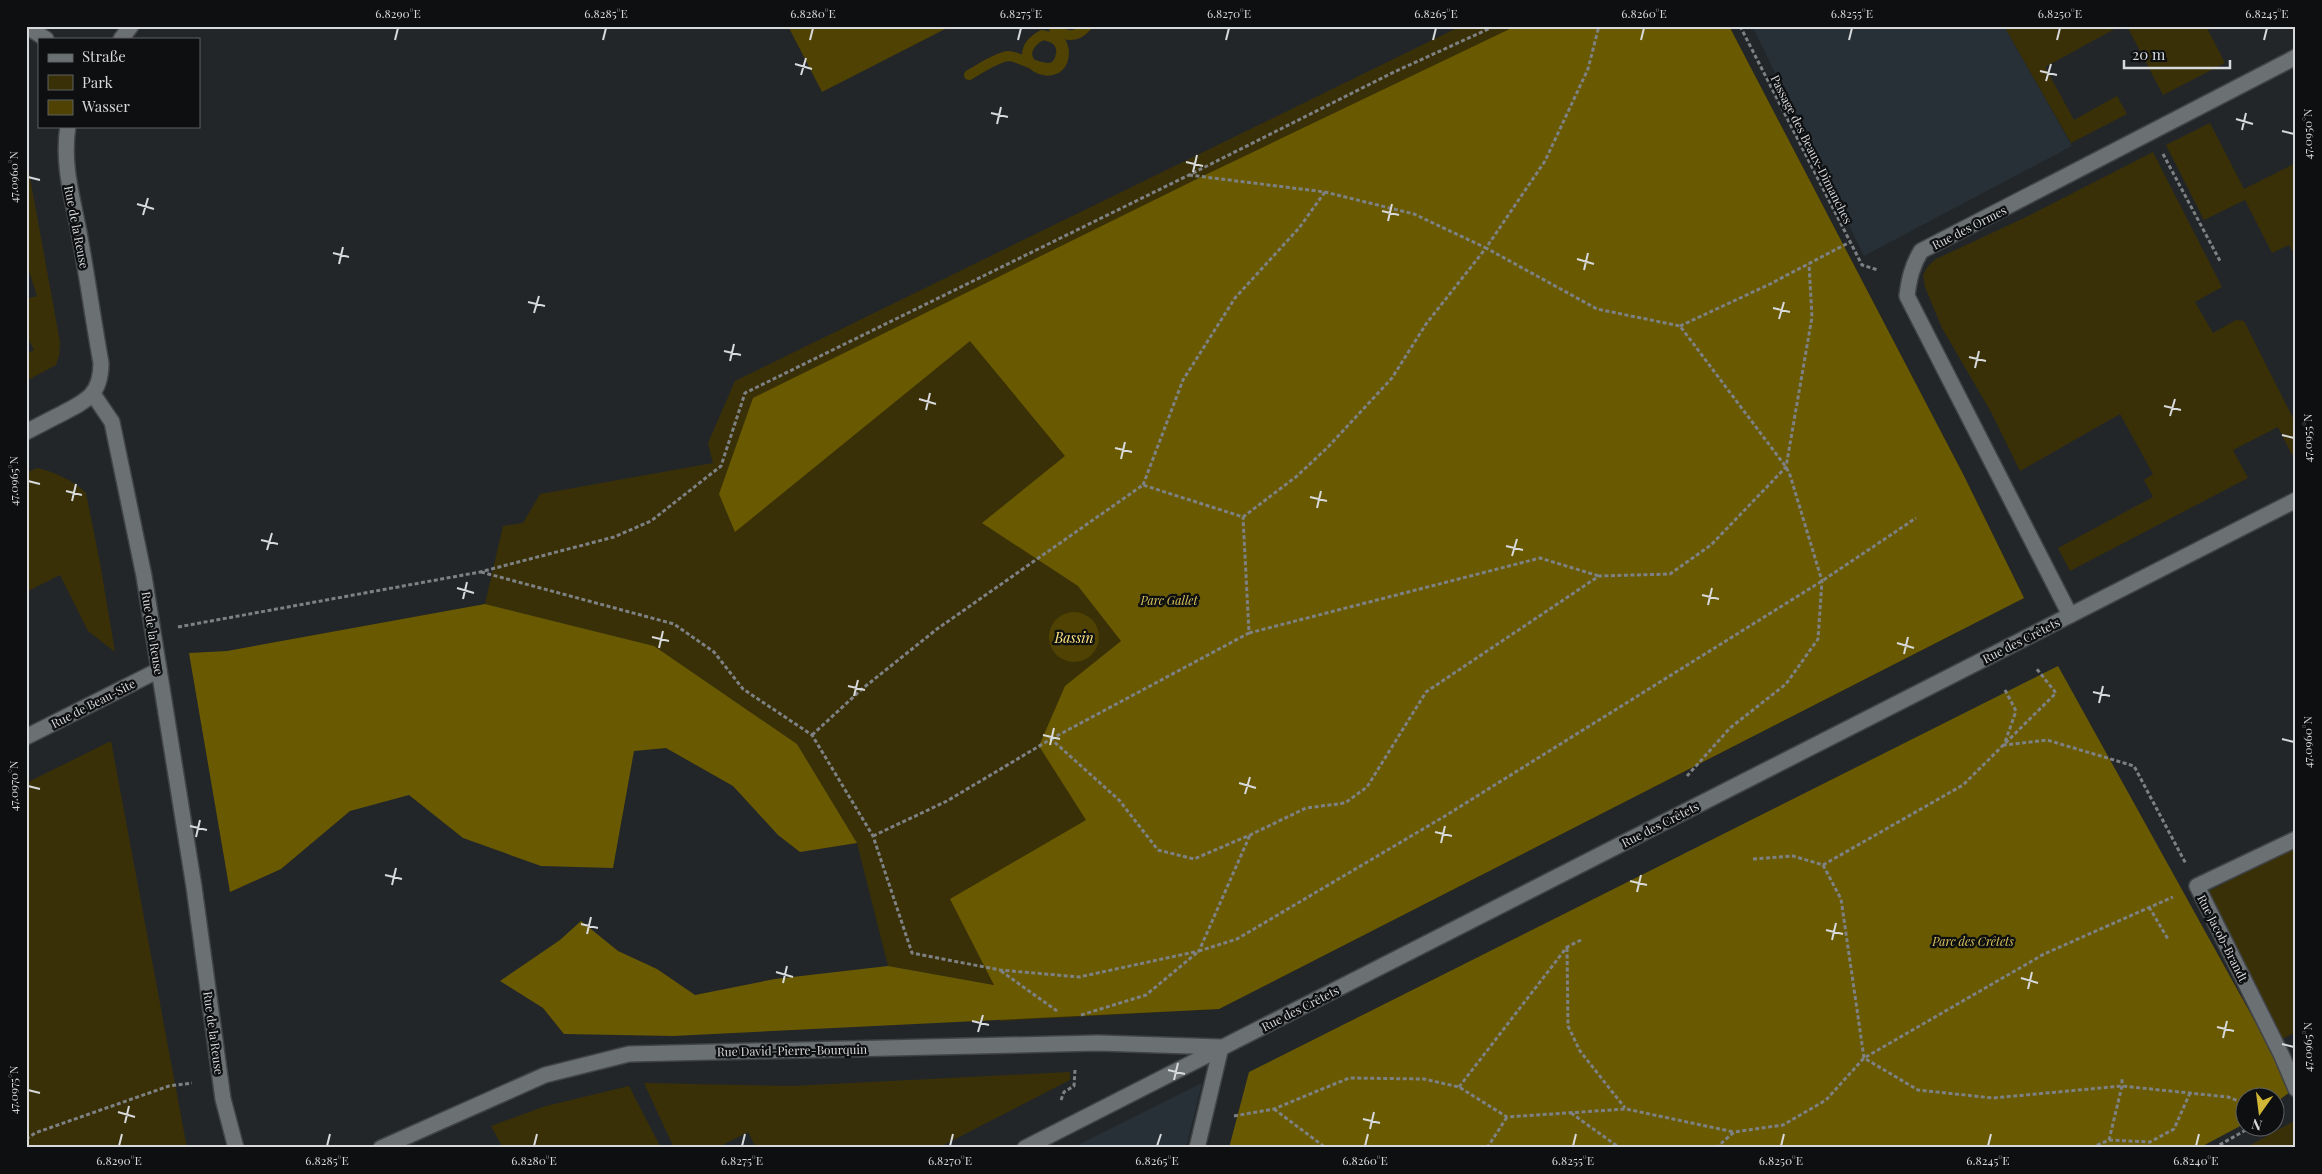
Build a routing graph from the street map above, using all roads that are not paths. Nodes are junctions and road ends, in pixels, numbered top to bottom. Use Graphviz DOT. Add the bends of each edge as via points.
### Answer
graph roads {
  1 [pos="26,26"];
  2 [pos="131,26"];
  3 [pos="44,38"];
  4 [pos="122,38"];
  5 [pos="2296,57"];
  6 [pos="68,128"];
  7 [pos="93,394"];
  8 [pos="26,432"];
  9 [pos="2296,500"];
  10 [pos="2070,614"];
  11 [pos="160,670"];
  12 [pos="26,737"];
  13 [pos="2296,839"];
  14 [pos="1221,1047"];
  15 [pos="2296,1089"];
  16 [pos="236,1148"];
  17 [pos="381,1148"];
  18 [pos="1025,1148"];
  19 [pos="1197,1148"];
  1 -- 3 [label="street"];
  2 -- 4 [label="street"];
  5 -- 10 [label="street, Rue des Ormes" via="1921,251 1914,263 1907,296"];
  6 -- 7 [label="street, Rue de la Reuse" via="68,180 101,363"];
  7 -- 8 [label="street" via="83,403"];
  7 -- 11 [label="street, Rue de la Reuse" via="112,422"];
  9 -- 10 [label="street, Rue des Crêtets"];
  10 -- 14 [label="street, Rue des Crêtets"];
  11 -- 12 [label="street, Rue de Beau-Site"];
  11 -- 16 [label="street, Rue de la Reuse" via="223,1099"];
  13 -- 15 [label="street, Rue Jacob-Brandt" via="2197,886"];
  14 -- 17 [label="street, Rue David-Pierre-Bourquin" via="1098,1043 629,1054 545,1074"];
  14 -- 18 [label="street, Rue des Crêtets"];
  14 -- 19 [label="street"];
}
